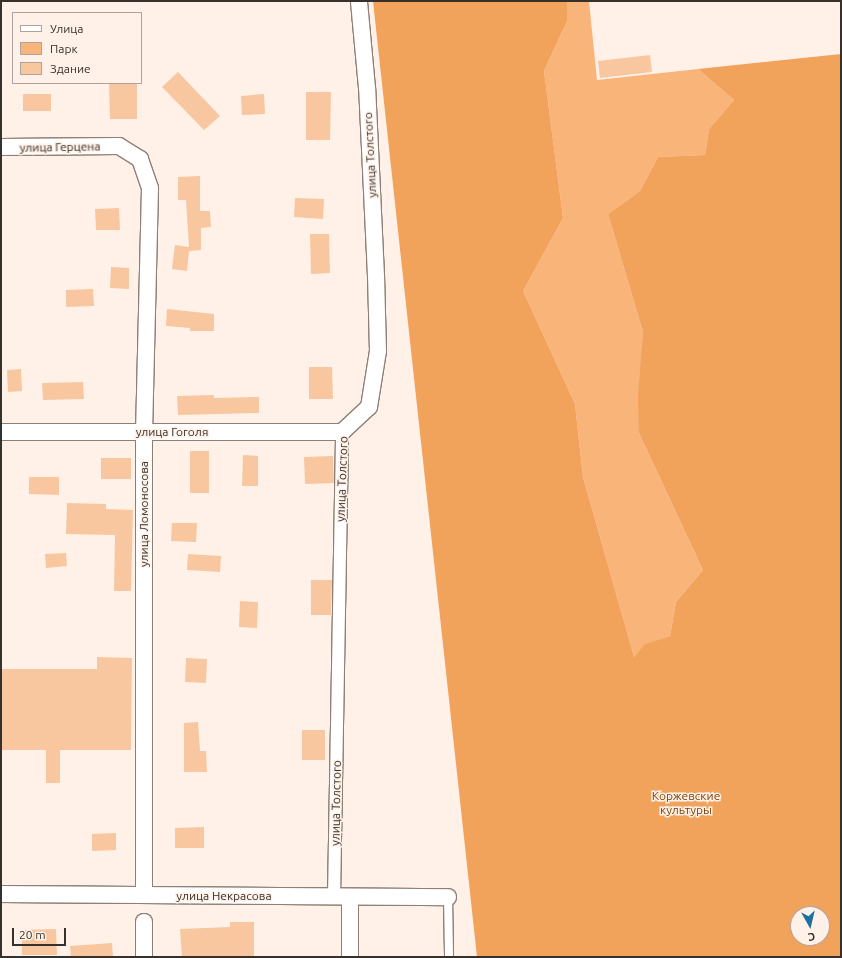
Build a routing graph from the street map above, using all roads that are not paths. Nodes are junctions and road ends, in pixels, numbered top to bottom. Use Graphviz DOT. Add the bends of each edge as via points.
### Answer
graph roads {
  1 [pos="359,1"];
  2 [pos="119,146"];
  3 [pos="1,148"];
  4 [pos="1,432"];
  5 [pos="342,432"];
  6 [pos="144,433"];
  7 [pos="1,894"];
  8 [pos="144,895"];
  9 [pos="342,897"];
  10 [pos="448,897"];
  11 [pos="144,922"];
  12 [pos="144,957"];
  13 [pos="350,957"];
  14 [pos="449,957"];
  1 -- 5 [label="street, улица Толстого" via="367,88 378,351 369,407"];
  2 -- 3 [label="street, улица Герцена"];
  2 -- 6 [label="street, улица Ломоносова" via="140,159 150,188"];
  4 -- 6 [label="street, улица Гоголя"];
  5 -- 6 [label="street, улица Гоголя"];
  5 -- 9 [label="street, улица Толстого"];
  6 -- 8 [label="street, улица Ломоносова"];
  7 -- 8 [label="street, улица Некрасова"];
  8 -- 9 [label="street, улица Некрасова"];
  9 -- 10 [label="street, улица Некрасова"];
  9 -- 13 [label="street, улица Толстого"];
  10 -- 14 [label="lane"];
  11 -- 12 [label="street"];
}
